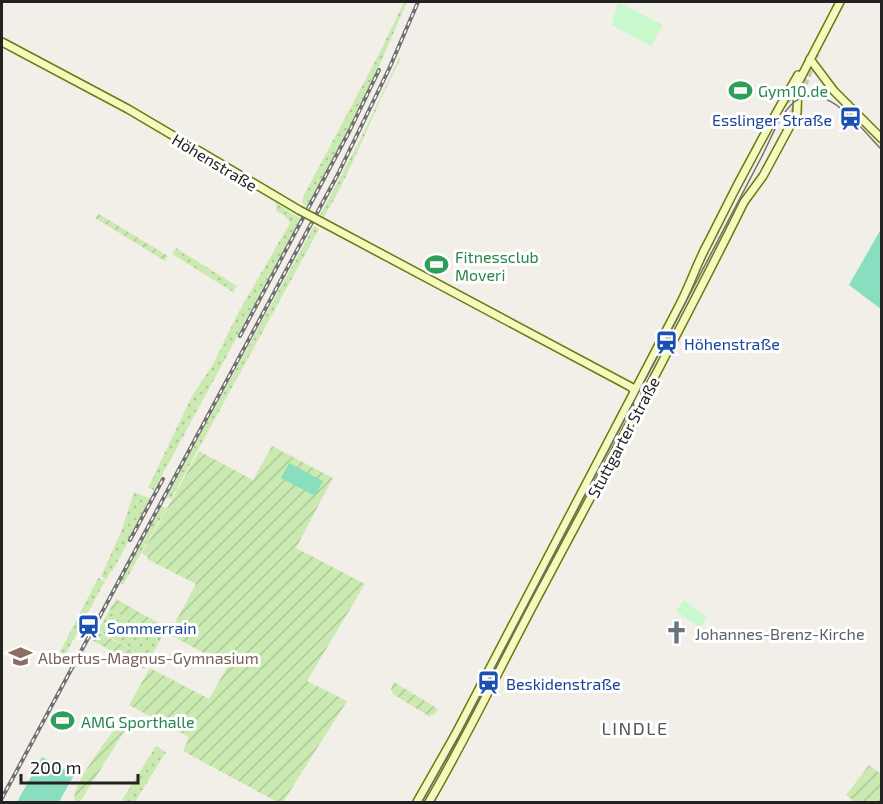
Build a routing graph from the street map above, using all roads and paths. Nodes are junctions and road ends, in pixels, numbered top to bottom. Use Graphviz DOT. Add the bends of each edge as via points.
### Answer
graph roads {
  1 [pos="840,2"];
  2 [pos="2,42"];
  3 [pos="810,58"];
  4 [pos="819,72"];
  5 [pos="801,76"];
  6 [pos="789,90"];
  7 [pos="784,98"];
  8 [pos="797,99"];
  9 [pos="783,107"];
  10 [pos="792,114"];
  11 [pos="882,138"];
  12 [pos="733,196"];
  13 [pos="744,202"];
  14 [pos="650,385"];
  15 [pos="633,388"];
  16 [pos="638,409"];
  17 [pos="462,721"];
  18 [pos="455,735"];
  19 [pos="467,735"];
  20 [pos="459,749"];
  21 [pos="417,802"];
  22 [pos="429,802"];
  1 -- 3 [label="main road, Stuttgarter Straße"];
  2 -- 15 [label="main road, Höhenstraße, bridge" via="128,109 299,210"];
  3 -- 4 [label="main road"];
  3 -- 5 [label="main road, Stuttgarter Straße"];
  3 -- 6 [label="main road, Stuttgarter Straße"];
  4 -- 5 [label="main road" via="809,71"];
  4 -- 11 [label="main road"];
  5 -- 8 [label="main road, Stuttgarter Straße"];
  6 -- 7 [label="main road, Stuttgarter Straße"];
  6 -- 8 [label="main road"];
  7 -- 8 [label="main road"];
  7 -- 12 [label="main road, Stuttgarter Straße"];
  8 -- 13 [label="main road, Stuttgarter Straße" via="797,113 763,176"];
  9 -- 12 [label="main road"];
  10 -- 13 [label="main road"];
  12 -- 15 [label="main road, Stuttgarter Straße"];
  13 -- 14 [label="main road, Stuttgarter Straße"];
  14 -- 15 [label="main road"];
  14 -- 16 [label="main road, Stuttgarter Straße"];
  15 -- 16 [label="main road"];
  15 -- 17 [label="main road, Stuttgarter Straße"];
  16 -- 19 [label="main road, Stuttgarter Straße"];
  17 -- 18 [label="main road, Stuttgarter Straße"];
  17 -- 19 [label="main road" via="462,730"];
  18 -- 20 [label="main road"];
  18 -- 21 [label="main road, Stuttgarter Straße"];
  19 -- 20 [label="main road, Stuttgarter Straße"];
  20 -- 22 [label="main road, Stuttgarter Straße"];
}
